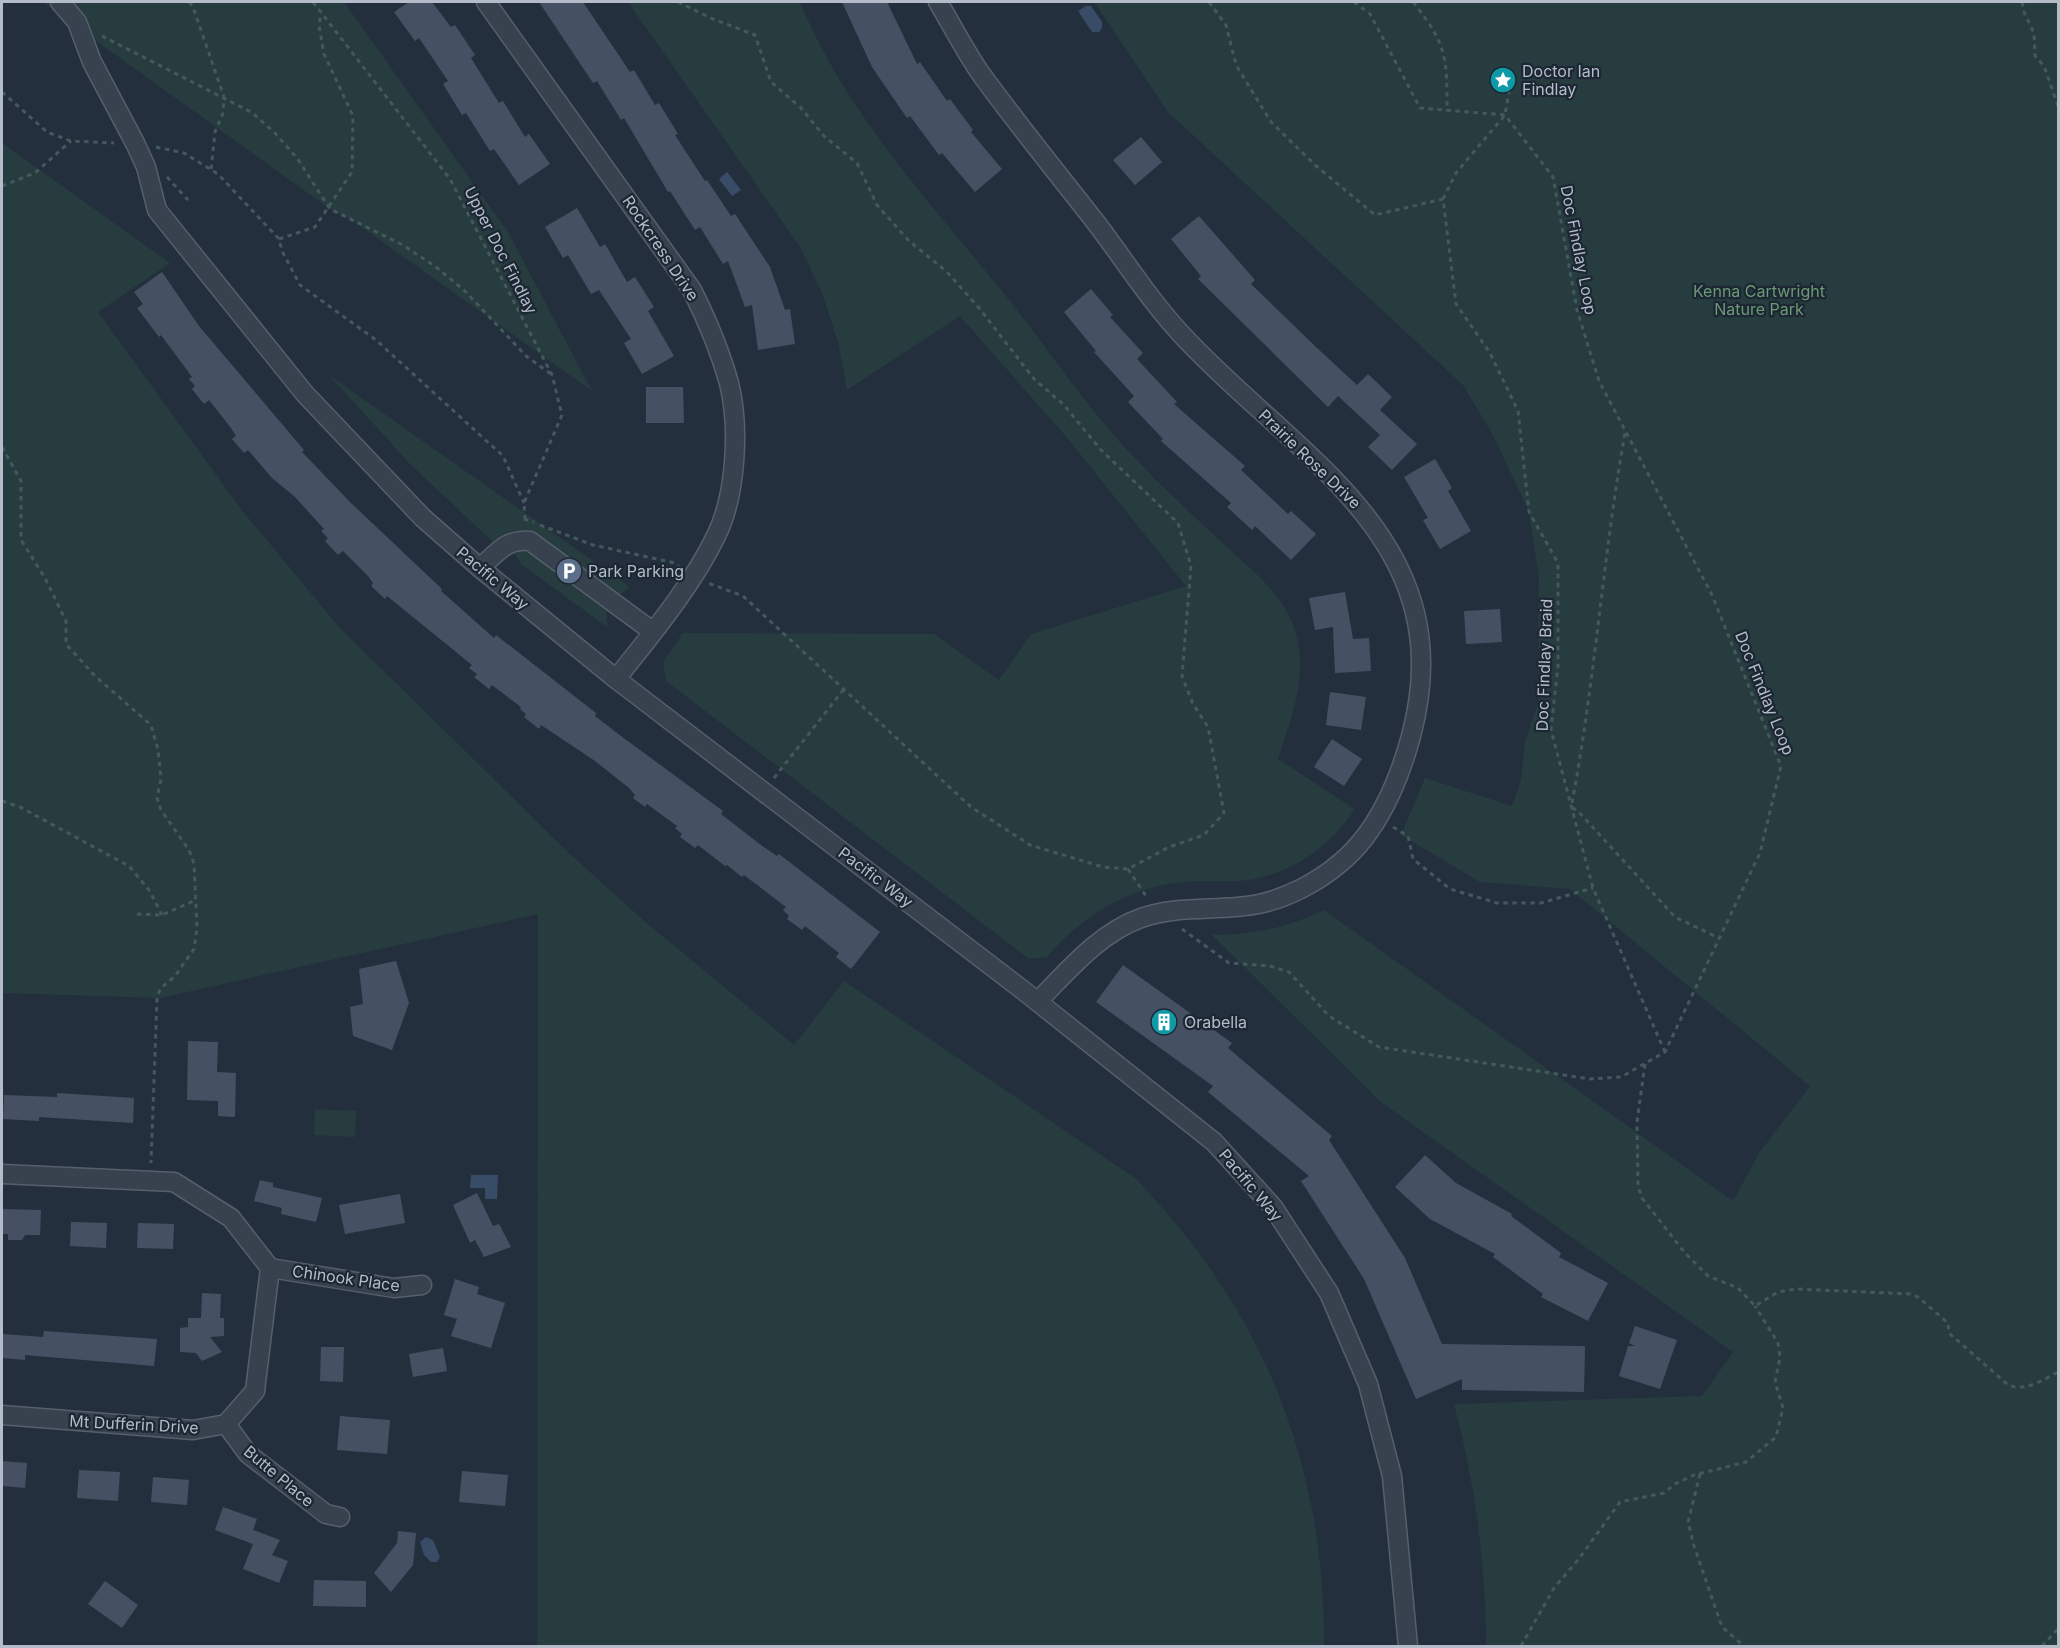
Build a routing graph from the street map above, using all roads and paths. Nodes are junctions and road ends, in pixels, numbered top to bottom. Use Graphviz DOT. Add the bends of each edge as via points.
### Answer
graph roads {
  1 [pos="60,2"];
  2 [pos="189,2"];
  3 [pos="313,2"];
  4 [pos="486,2"];
  5 [pos="678,2"];
  6 [pos="938,2"];
  7 [pos="1209,2"];
  8 [pos="1354,2"];
  9 [pos="1413,2"];
  10 [pos="2022,2"];
  11 [pos="321,13"];
  12 [pos="77,22"];
  13 [pos="1511,81"];
  14 [pos="2,92"];
  15 [pos="224,98"];
  16 [pos="2058,106"];
  17 [pos="1447,111"];
  18 [pos="1505,115"];
  19 [pos="71,141"];
  20 [pos="135,143"];
  21 [pos="211,170"];
  22 [pos="2,186"];
  23 [pos="1443,199"];
  24 [pos="330,208"];
  25 [pos="279,239"];
  26 [pos="552,375"];
  27 [pos="1625,431"];
  28 [pos="2,447"];
  29 [pos="524,503"];
  30 [pos="525,519"];
  31 [pos="530,541"];
  32 [pos="480,568"];
  33 [pos="690,577"];
  34 [pos="652,631"];
  35 [pos="616,679"];
  36 [pos="844,688"];
  37 [pos="763,792"];
  38 [pos="2,801"];
  39 [pos="1572,807"];
  40 [pos="1391,826"];
  41 [pos="1128,868"];
  42 [pos="1593,888"];
  43 [pos="1146,896"];
  44 [pos="196,900"];
  45 [pos="137,914"];
  46 [pos="162,915"];
  47 [pos="1175,924"];
  48 [pos="1719,938"];
  49 [pos="1038,1002"];
  50 [pos="1665,1052"];
  51 [pos="1645,1063"];
  52 [pos="151,1167"];
  53 [pos="2,1174"];
  54 [pos="270,1268"];
  55 [pos="422,1285"];
  56 [pos="1755,1306"];
  57 [pos="2058,1372"];
  58 [pos="2,1415"];
  59 [pos="226,1424"];
  60 [pos="1700,1474"];
  61 [pos="340,1517"];
  62 [pos="2058,1629"];
  63 [pos="1408,1647"];
  64 [pos="1521,1647"];
  65 [pos="1744,1647"];
  66 [pos="2042,1647"];
  1 -- 12 [label="street"];
  2 -- 15 [label="path"];
  3 -- 11 [label="path, Upper Doc Findlay"];
  4 -- 33 [label="street, Rockcress Drive" via="692,290 713,334 729,386 735,446 730,493 716,536"];
  5 -- 41 [label="path" via="755,35 771,82 857,163 877,205 909,241 947,272 1034,379 1063,404 1101,450 1178,523 1191,566 1182,676 1208,728 1224,813 1204,835"];
  6 -- 49 [label="street, Prairie Rose Drive" via="979,71 1181,335 1325,468 1364,510 1393,555 1413,603 1423,655 1413,727 1402,768 1373,825 1342,862 1302,888 1260,904 1176,908 1137,919 1096,944"];
  7 -- 23 [label="path" via="1226,25 1236,65 1271,122 1315,165 1375,214"];
  8 -- 17 [label="path" via="1370,14 1420,108"];
  9 -- 17 [label="path" via="1434,29 1448,62"];
  10 -- 16 [label="path" via="2034,33 2035,56 2044,66"];
  11 -- 24 [label="path" via="324,54 353,116 352,172"];
  11 -- 26 [label="path, Upper Doc Findlay" via="450,179"];
  12 -- 15 [label="path"];
  12 -- 20 [label="street" via="92,62"];
  13 -- 18 [label="path"];
  14 -- 19 [label="path" via="39,126"];
  15 -- 21 [label="path"];
  15 -- 24 [label="path" via="251,112 274,132 297,158"];
  17 -- 18 [label="path"];
  18 -- 23 [label="path" via="1456,173"];
  18 -- 27 [label="path, Doc Findlay Loop" via="1553,177 1577,310 1599,381"];
  19 -- 20 [label="path"];
  19 -- 22 [label="path" via="34,173"];
  20 -- 21 [label="path" via="184,153"];
  20 -- 32 [label="street, Pacific Way" via="157,210 305,394 423,518"];
  21 -- 25 [label="path"];
  23 -- 39 [label="path, Doc Findlay Braid" via="1456,304 1490,353 1518,411 1529,513 1558,563 1558,666 1551,730"];
  24 -- 25 [label="path" via="315,227"];
  24 -- 26 [label="path" via="404,245 436,267 466,292 526,356"];
  25 -- 29 [label="path" via="300,285 376,340 503,456"];
  26 -- 29 [label="path, Upper Doc Findlay" via="562,415"];
  27 -- 39 [label="path"];
  27 -- 48 [label="path, Doc Findlay Loop" via="1712,595 1781,766 1760,853"];
  28 -- 44 [label="path" via="21,481 21,540 66,621 66,644 95,676 151,725 158,750 160,810 189,850 194,864"];
  29 -- 30 [label="path, Upper Doc Findlay"];
  30 -- 31 [label="path, Upper Doc Findlay" via="525,533"];
  30 -- 33 [label="path" via="593,545 675,563"];
  31 -- 32 [label="street" via="516,539 508,543"];
  31 -- 34 [label="street"];
  32 -- 35 [label="street, Pacific Way"];
  33 -- 34 [label="street, Rockcress Drive"];
  33 -- 36 [label="path" via="743,596"];
  34 -- 35 [label="street, Rockcress Drive"];
  35 -- 37 [label="street, Pacific Way"];
  36 -- 37 [label="path"];
  36 -- 41 [label="path" via="971,807 1006,831 1030,845 1103,867"];
  37 -- 49 [label="street, Pacific Way"];
  38 -- 46 [label="path" via="129,866 149,890"];
  39 -- 42 [label="path, Doc Findlay Braid"];
  39 -- 48 [label="path" via="1675,917"];
  40 -- 42 [label="path" via="1408,836 1413,859 1450,889 1497,903 1542,903"];
  41 -- 43 [label="path"];
  42 -- 50 [label="path, Doc Findlay Braid"];
  44 -- 46 [label="path"];
  44 -- 52 [label="path" via="194,949 175,976 160,989 157,999"];
  45 -- 46 [label="path"];
  47 -- 51 [label="path" via="1229,963 1270,966 1289,972 1329,1016 1379,1047 1590,1079 1621,1077"];
  48 -- 50 [label="path, Doc Findlay Loop"];
  49 -- 63 [label="street, Pacific Way" via="1214,1142 1273,1207 1329,1293 1368,1384 1392,1476"];
  50 -- 51 [label="path"];
  51 -- 56 [label="path" via="1637,1122 1638,1186 1642,1198 1708,1276 1738,1288"];
  53 -- 54 [label="street" via="174,1182 231,1218"];
  54 -- 55 [label="street, Chinook Place" via="394,1288"];
  54 -- 59 [label="street" via="255,1391"];
  56 -- 57 [label="path" via="1778,1292 1796,1289 1910,1294 1948,1323 1949,1333 2008,1385 2025,1388"];
  56 -- 60 [label="path" via="1778,1343 1780,1358 1775,1382 1783,1408 1776,1437 1746,1462"];
  58 -- 59 [label="street, Mt Dufferin Drive" via="193,1430"];
  59 -- 61 [label="street, Butte Place" via="248,1454 326,1514"];
  60 -- 64 [label="path" via="1664,1493 1620,1503 1554,1588"];
  60 -- 65 [label="path" via="1688,1522 1694,1546 1722,1627"];
  62 -- 66 [label="path"];
}
